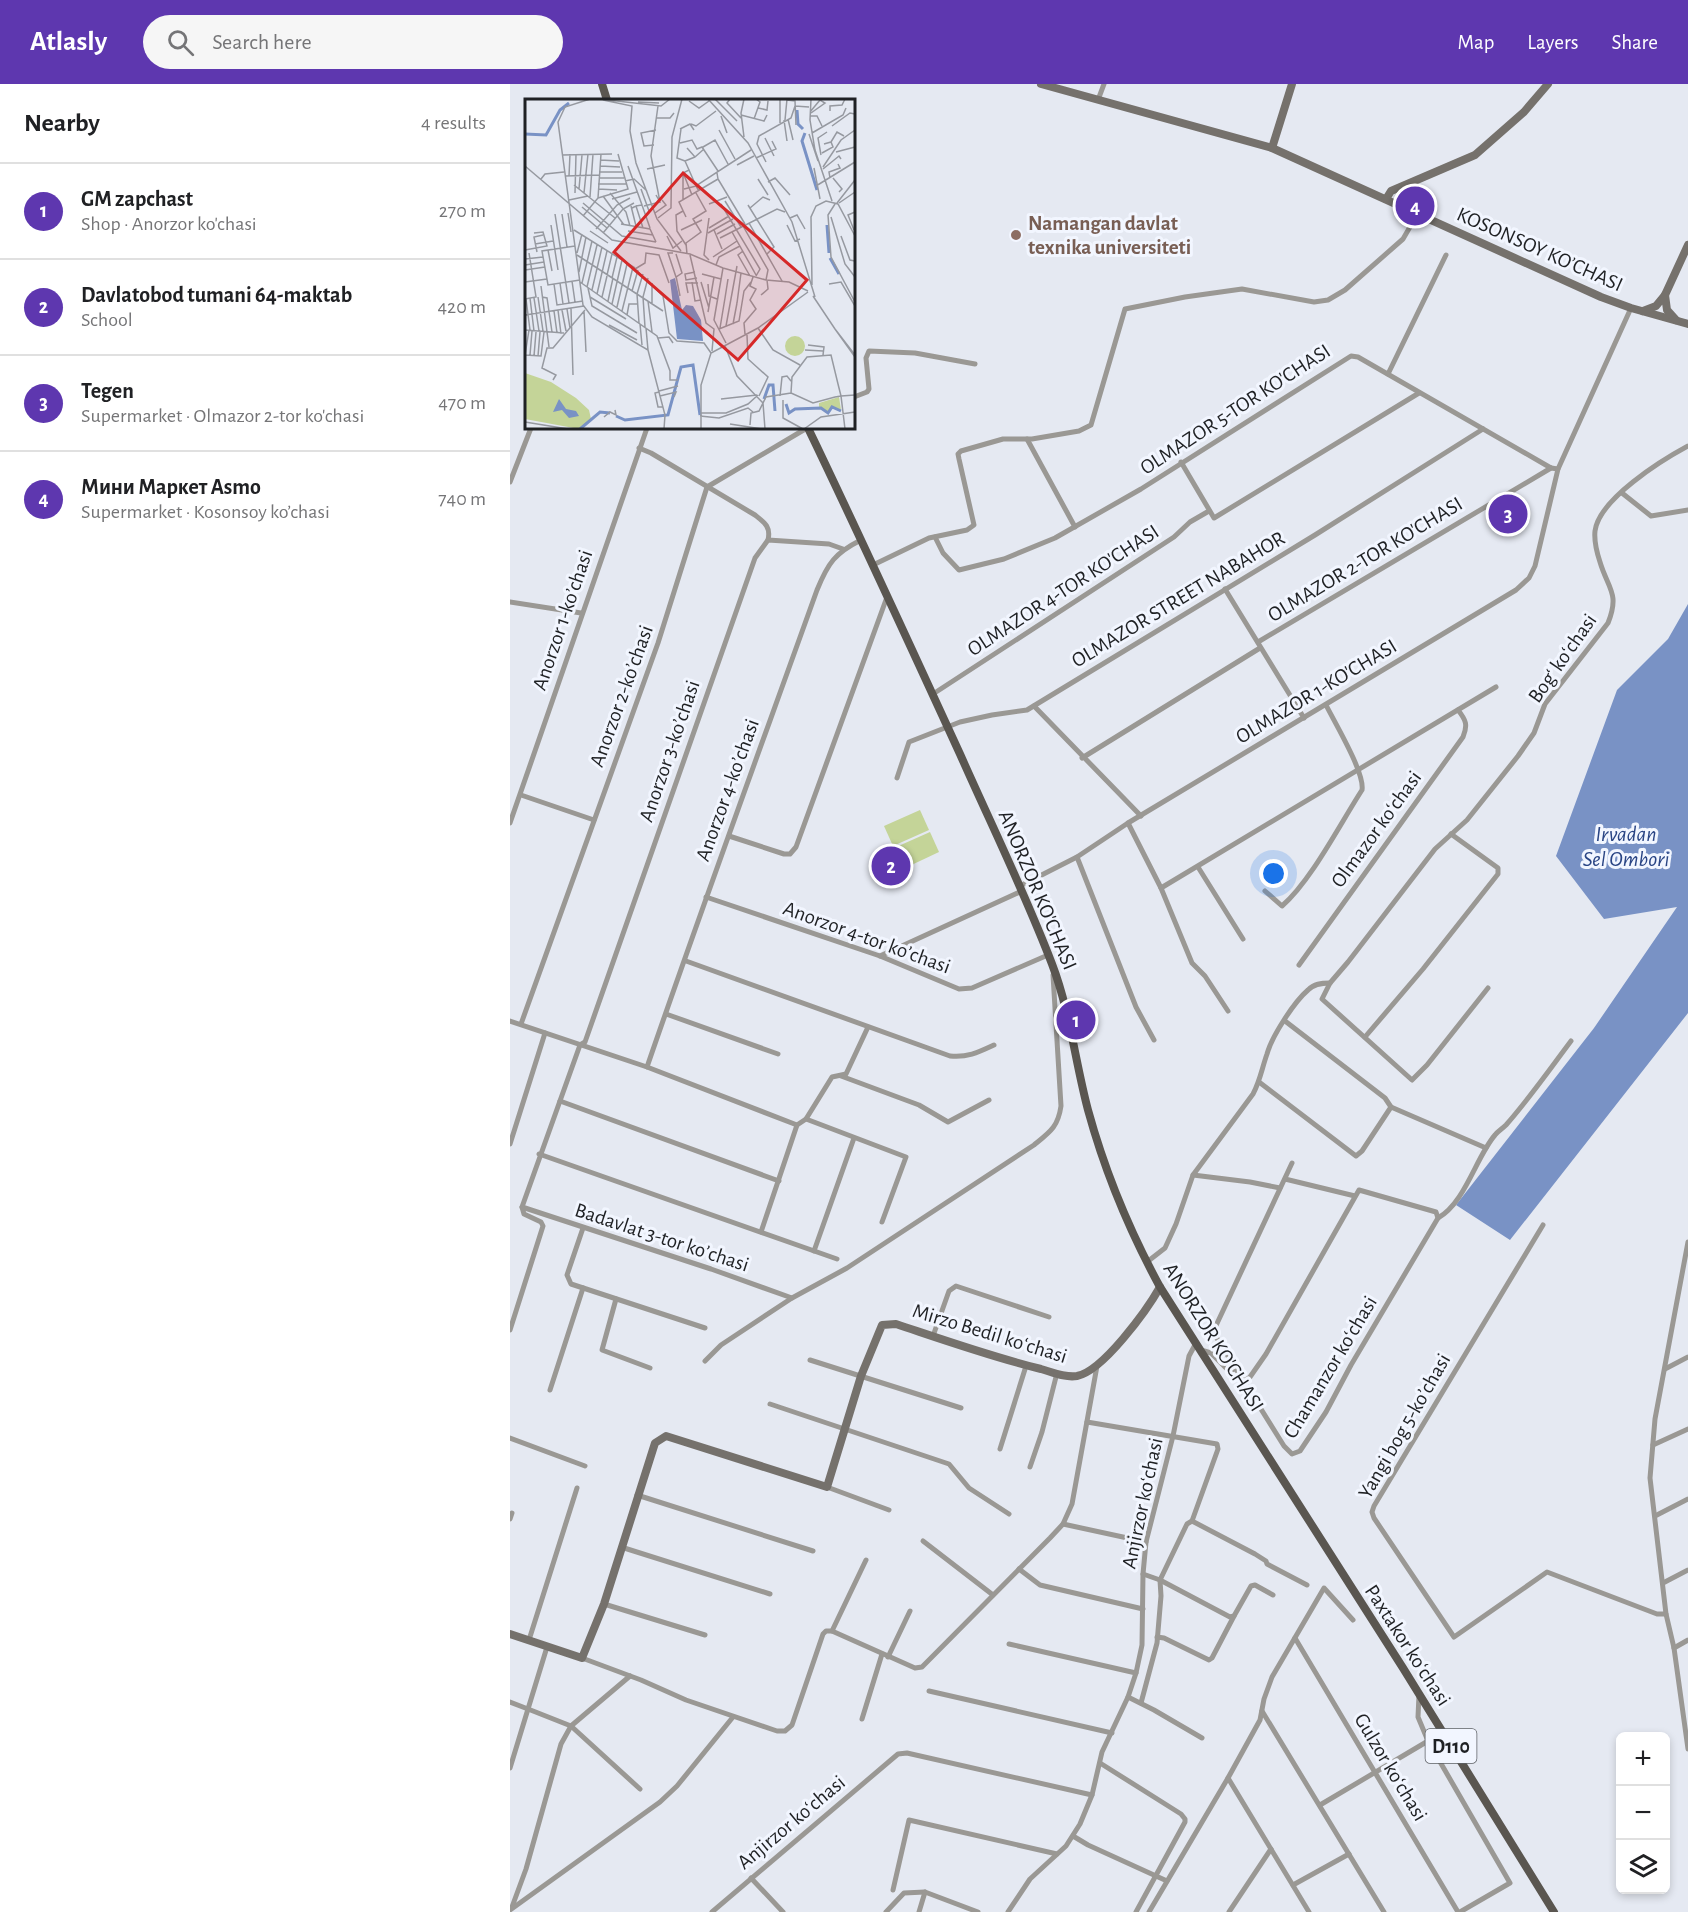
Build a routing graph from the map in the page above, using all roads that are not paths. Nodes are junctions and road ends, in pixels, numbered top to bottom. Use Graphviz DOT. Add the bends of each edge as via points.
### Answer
graph roads {
  1 [pos="602,84"];
  2 [pos="1041,84"];
  3 [pos="1104,84"];
  4 [pos="1293,84"];
  5 [pos="1548,84"];
  6 [pos="608,99"];
  7 [pos="1098,100"];
  8 [pos="1272,148"];
  9 [pos="1386,199"];
  10 [pos="1418,213"];
  11 [pos="1688,244"];
  12 [pos="1446,255"];
  13 [pos="1665,295"];
  14 [pos="1631,308"];
  15 [pos="1643,311"];
  16 [pos="1677,320"];
  17 [pos="1688,324"];
  18 [pos="975,364"];
  19 [pos="1388,374"];
  20 [pos="1419,393"];
  21 [pos="855,397"];
  22 [pos="531,429"];
  23 [pos="647,429"];
  24 [pos="805,429"];
  25 [pos="807,429"];
  26 [pos="1483,429"];
  27 [pos="1027,440"];
  28 [pos="1688,446"];
  29 [pos="639,448"];
  30 [pos="1181,462"];
  31 [pos="1551,468"];
  32 [pos="1558,469"];
  33 [pos="510,483"];
  34 [pos="707,487"];
  35 [pos="1622,493"];
  36 [pos="1688,510"];
  37 [pos="1209,511"];
  38 [pos="1075,526"];
  39 [pos="935,537"];
  40 [pos="768,540"];
  41 [pos="861,540"];
  42 [pos="843,549"];
  43 [pos="873,565"];
  44 [pos="1225,589"];
  45 [pos="887,597"];
  46 [pos="510,602"];
  47 [pos="581,613"];
  48 [pos="1259,645"];
  49 [pos="1496,687"];
  50 [pos="933,694"];
  51 [pos="1326,705"];
  52 [pos="1034,706"];
  53 [pos="1458,710"];
  54 [pos="1304,718"];
  55 [pos="948,727"];
  56 [pos="1082,758"];
  57 [pos="1359,771"];
  58 [pos="897,778"];
  59 [pos="521,795"];
  60 [pos="1141,816"];
  61 [pos="594,820"];
  62 [pos="510,823"];
  63 [pos="1128,824"];
  64 [pos="1451,834"];
  65 [pos="729,836"];
  66 [pos="1077,857"];
  67 [pos="1198,867"];
  68 [pos="1161,888"];
  69 [pos="1021,889"];
  70 [pos="1265,891"];
  71 [pos="706,897"];
  72 [pos="1243,939"];
  73 [pos="1048,955"];
  74 [pos="880,956"];
  75 [pos="686,961"];
  76 [pos="1299,965"];
  77 [pos="1053,968"];
  78 [pos="1330,983"];
  79 [pos="1488,988"];
  80 [pos="1228,1011"];
  81 [pos="666,1014"];
  82 [pos="510,1021"];
  83 [pos="1285,1021"];
  84 [pos="521,1024"];
  85 [pos="868,1027"];
  86 [pos="545,1033"];
  87 [pos="1365,1037"];
  88 [pos="1154,1040"];
  89 [pos="1571,1041"];
  90 [pos="580,1045"];
  91 [pos="994,1045"];
  92 [pos="778,1054"];
  93 [pos="647,1067"];
  94 [pos="841,1076"];
  95 [pos="1259,1082"];
  96 [pos="989,1100"];
  97 [pos="560,1101"];
  98 [pos="1391,1107"];
  99 [pos="806,1119"];
  100 [pos="797,1125"];
  101 [pos="854,1138"];
  102 [pos="510,1144"];
  103 [pos="1486,1148"];
  104 [pos="539,1154"];
  105 [pos="1292,1163"];
  106 [pos="1194,1175"];
  107 [pos="1285,1179"];
  108 [pos="779,1181"];
  109 [pos="1280,1188"];
  110 [pos="1355,1196"];
  111 [pos="522,1207"];
  112 [pos="1438,1218"];
  113 [pos="882,1222"];
  114 [pos="1543,1225"];
  115 [pos="583,1228"];
  116 [pos="761,1232"];
  117 [pos="1688,1242"];
  118 [pos="814,1251"];
  119 [pos="837,1259"];
  120 [pos="1147,1262"];
  121 [pos="1688,1274"];
  122 [pos="1681,1280"];
  123 [pos="1160,1287"];
  124 [pos="583,1288"];
  125 [pos="792,1298"];
  126 [pos="616,1299"];
  127 [pos="1049,1317"];
  128 [pos="705,1328"];
  129 [pos="510,1330"];
  130 [pos="933,1336"];
  131 [pos="1199,1346"];
  132 [pos="1688,1357"];
  133 [pos="810,1360"];
  134 [pos="705,1361"];
  135 [pos="1026,1366"];
  136 [pos="1097,1366"];
  137 [pos="650,1368"];
  138 [pos="1235,1369"];
  139 [pos="1665,1369"];
  140 [pos="1057,1373"];
  141 [pos="861,1376"];
  142 [pos="1243,1382"];
  143 [pos="550,1390"];
  144 [pos="770,1404"];
  145 [pos="961,1408"];
  146 [pos="1087,1422"];
  147 [pos="1688,1429"];
  148 [pos="846,1430"];
  149 [pos="1173,1436"];
  150 [pos="510,1438"];
  151 [pos="1653,1444"];
  152 [pos="1000,1449"];
  153 [pos="585,1466"];
  154 [pos="1030,1467"];
  155 [pos="827,1487"];
  156 [pos="577,1488"];
  157 [pos="637,1495"];
  158 [pos="1688,1499"];
  159 [pos="890,1510"];
  160 [pos="1009,1514"];
  161 [pos="1655,1516"];
  162 [pos="1192,1521"];
  163 [pos="1063,1524"];
  164 [pos="923,1541"];
  165 [pos="1146,1542"];
  166 [pos="621,1547"];
  167 [pos="813,1551"];
  168 [pos="866,1560"];
  169 [pos="1019,1569"];
  170 [pos="1688,1570"];
  171 [pos="1143,1574"];
  172 [pos="1160,1580"];
  173 [pos="1346,1581"];
  174 [pos="1663,1583"];
  175 [pos="1307,1585"];
  176 [pos="770,1594"];
  177 [pos="993,1594"];
  178 [pos="1273,1595"];
  179 [pos="604,1604"];
  180 [pos="1143,1609"];
  181 [pos="910,1611"];
  182 [pos="1666,1614"];
  183 [pos="1234,1616"];
  184 [pos="1353,1620"];
  185 [pos="832,1631"];
  186 [pos="510,1634"];
  187 [pos="705,1635"];
  188 [pos="1157,1637"];
  189 [pos="1295,1638"];
  190 [pos="529,1640"];
  191 [pos="1688,1640"];
  192 [pos="1009,1644"];
  193 [pos="547,1647"];
  194 [pos="1674,1647"];
  195 [pos="885,1656"];
  196 [pos="582,1658"];
  197 [pos="1136,1673"];
  198 [pos="630,1676"];
  199 [pos="929,1691"];
  200 [pos="1419,1695"];
  201 [pos="1128,1697"];
  202 [pos="510,1702"];
  203 [pos="1141,1703"];
  204 [pos="528,1709"];
  205 [pos="1262,1709"];
  206 [pos="1686,1713"];
  207 [pos="734,1717"];
  208 [pos="862,1719"];
  209 [pos="571,1726"];
  210 [pos="1112,1733"];
  211 [pos="1202,1738"];
  212 [pos="1428,1741"];
  213 [pos="1688,1749"];
  214 [pos="1100,1763"];
  215 [pos="510,1768"];
  216 [pos="1376,1773"];
  217 [pos="1228,1778"];
  218 [pos="640,1789"];
  219 [pos="1092,1795"];
  220 [pos="1320,1805"];
  221 [pos="1073,1836"];
  222 [pos="1271,1849"];
  223 [pos="1057,1854"];
  224 [pos="1349,1854"];
  225 [pos="1156,1875"];
  226 [pos="751,1878"];
  227 [pos="1167,1881"];
  228 [pos="1293,1885"];
  229 [pos="893,1890"];
  230 [pos="925,1892"];
  231 [pos="510,1910"];
  232 [pos="1307,1911"];
  233 [pos="712,1912"];
  234 [pos="783,1912"];
  235 [pos="886,1912"];
  236 [pos="919,1912"];
  237 [pos="978,1912"];
  238 [pos="1008,1912"];
  239 [pos="1136,1912"];
  240 [pos="1149,1912"];
  241 [pos="1229,1912"];
  242 [pos="1384,1912"];
  243 [pos="1459,1912"];
  244 [pos="1554,1912"];
  1 -- 6 [label="main road"];
  2 -- 7 [label="street, KOSONSOY KO’CHASI"];
  3 -- 7 [label="street"];
  4 -- 8 [label="street"];
  5 -- 9 [label="street" via="1524,112 1475,155 1391,191"];
  7 -- 8 [label="street, KOSONSOY KO’CHASI"];
  8 -- 9 [label="street, KOSONSOY KO’CHASI"];
  9 -- 10 [label="street, KOSONSOY KO’CHASI"];
  10 -- 14 [label="street, KOSONSOY KO’CHASI"];
  10 -- 27 [label="street" via="1403,239 1328,300 1314,302 1242,289 1125,309 1091,425 1079,431"];
  11 -- 13 [label="street"];
  12 -- 19 [label="street"];
  13 -- 15 [label="street" via="1656,306"];
  13 -- 16 [label="street" via="1667,310"];
  14 -- 15 [label="street, KOSONSOY KO’CHASI"];
  14 -- 32 [label="street, OLMAZOR 1-KO'CHASI"];
  15 -- 16 [label="street, KOSONSOY KO’CHASI"];
  16 -- 17 [label="street, KOSONSOY KO’CHASI"];
  18 -- 21 [label="street" via="915,353 869,351 869,389"];
  19 -- 20 [label="street, OLMAZOR 5-TOR KO'CHASI"];
  19 -- 30 [label="street, OLMAZOR 5-TOR KO'CHASI" via="1351,356"];
  20 -- 26 [label="street, OLMAZOR 5-TOR KO'CHASI"];
  20 -- 37 [label="street, OLMAZOR 4-TOR KO'CHASI" via="1214,518"];
  22 -- 33 [label="street"];
  23 -- 29 [label="street, Аnorzor 1-koʼchasi"];
  24 -- 34 [label="street"];
  25 -- 41 [label="main road, ANORZOR KO'CHASI / D110"];
  26 -- 31 [label="street, OLMAZOR 5-TOR KO'CHASI"];
  26 -- 44 [label="street, OLMAZOR STREET NABAHOR"];
  27 -- 38 [label="street"];
  27 -- 39 [label="street" via="1003,439 961,450 958,454 975,523 967,530"];
  28 -- 35 [label="street, Bogʻ koʻchasi" via="1649,469"];
  29 -- 34 [label="street"];
  29 -- 47 [label="street, Аnorzor 1-koʼchasi"];
  30 -- 37 [label="street"];
  30 -- 38 [label="street, OLMAZOR 5-TOR KO'CHASI"];
  31 -- 32 [label="street, OLMAZOR 5-TOR KO'CHASI"];
  31 -- 48 [label="street, OLMAZOR 2-TOR KO'CHASI"];
  32 -- 51 [label="street, OLMAZOR 1-KO'CHASI" via="1539,554 1529,578 1516,590"];
  34 -- 40 [label="street" via="767,525"];
  34 -- 61 [label="street, Аnorzor 2-koʼchasi" via="658,643"];
  35 -- 36 [label="street" via="1651,516"];
  35 -- 64 [label="street, Bogʻ koʻchasi" via="1601,515 1595,530 1601,564 1614,596 1608,623 1545,704 1534,733 1518,756 1477,809"];
  37 -- 50 [label="street, OLMAZOR 4-TOR KO'CHASI"];
  38 -- 39 [label="street, OLMAZOR 5-TOR KO'CHASI" via="1004,559 959,570"];
  39 -- 43 [label="street"];
  40 -- 42 [label="street" via="830,544"];
  40 -- 90 [label="street, Аnorzor 3-koʼchasi" via="755,558 585,1042"];
  41 -- 42 [label="street, Аnorzor 4-koʼchasi"];
  41 -- 43 [label="main road, ANORZOR KO'CHASI / D110"];
  42 -- 65 [label="street, Аnorzor 4-koʼchasi" via="832,559 817,590"];
  43 -- 45 [label="main road, ANORZOR KO'CHASI / D110"];
  44 -- 48 [label="street"];
  44 -- 52 [label="street, OLMAZOR STREET NABAHOR"];
  45 -- 50 [label="main road, ANORZOR KO'CHASI / D110"];
  45 -- 65 [label="street" via="796,847 790,854 784,854"];
  46 -- 47 [label="street"];
  47 -- 59 [label="street, Аnorzor 1-koʼchasi"];
  48 -- 54 [label="street"];
  48 -- 56 [label="street, OLMAZOR 2-TOR KO'CHASI"];
  49 -- 53 [label="street, Olmazor koʻchasi"];
  50 -- 55 [label="main road, ANORZOR KO'CHASI / D110"];
  51 -- 54 [label="street, OLMAZOR 1-KO'CHASI"];
  51 -- 57 [label="street"];
  52 -- 55 [label="street, OLMAZOR STREET NABAHOR"];
  52 -- 56 [label="street"];
  53 -- 57 [label="street, Olmazor koʻchasi"];
  53 -- 76 [label="street, Olmazor koʻchasi" via="1466,721 1463,737"];
  54 -- 60 [label="street, OLMAZOR 1-KO'CHASI"];
  55 -- 58 [label="street, OLMAZOR STREET NABAHOR" via="909,742"];
  55 -- 69 [label="main road, ANORZOR KO'CHASI / D110"];
  56 -- 60 [label="street"];
  57 -- 67 [label="street, Olmazor koʻchasi"];
  57 -- 70 [label="street, Olmazor koʻchasi" via="1362,790 1290,899 1282,906"];
  59 -- 61 [label="street"];
  59 -- 62 [label="street, Аnorzor 1-koʼchasi"];
  60 -- 63 [label="street, OLMAZOR 1-KO'CHASI"];
  61 -- 84 [label="street, Аnorzor 2-koʼchasi"];
  63 -- 66 [label="street, OLMAZOR 1-KO'CHASI"];
  63 -- 68 [label="street"];
  64 -- 78 [label="street, Bogʻ koʻchasi"];
  64 -- 87 [label="street" via="1498,868 1498,874"];
  65 -- 71 [label="street, Аnorzor 4-koʼchasi"];
  66 -- 69 [label="street, OLMAZOR 1-KO'CHASI"];
  66 -- 88 [label="street" via="1136,1007"];
  67 -- 68 [label="street, Olmazor koʻchasi"];
  67 -- 72 [label="street"];
  68 -- 80 [label="street" via="1192,963"];
  69 -- 73 [label="main road, ANORZOR KO'CHASI / D110"];
  69 -- 74 [label="street, OLMAZOR 1-KO'CHASI"];
  71 -- 74 [label="street, Anorzor 4-tor koʼchasi"];
  71 -- 75 [label="street, Аnorzor 4-koʼchasi"];
  73 -- 74 [label="street, Anorzor 4-tor koʼchasi" via="972,988 959,989"];
  73 -- 77 [label="main road, ANORZOR KO'CHASI / D110"];
  75 -- 81 [label="street, Аnorzor 4-koʼchasi"];
  75 -- 85 [label="street"];
  77 -- 120 [label="main road, ANORZOR KO'CHASI / D110" via="1102,1156"];
  77 -- 125 [label="street" via="1061,1106 1053,1129 846,1268"];
  78 -- 83 [label="street" via="1307,990"];
  78 -- 87 [label="street" via="1322,999"];
  79 -- 87 [label="street" via="1414,1080"];
  81 -- 92 [label="street"];
  81 -- 93 [label="street, Аnorzor 4-koʼchasi"];
  82 -- 84 [label="street"];
  83 -- 95 [label="street" via="1270,1045"];
  83 -- 98 [label="street" via="1385,1098"];
  84 -- 86 [label="street"];
  85 -- 91 [label="street" via="950,1056 962,1057"];
  85 -- 94 [label="street" via="846,1074"];
  86 -- 90 [label="street"];
  86 -- 102 [label="street"];
  89 -- 103 [label="street, Chamanzor koʻchasi"];
  90 -- 93 [label="street"];
  90 -- 97 [label="street, Аnorzor 3-koʼchasi"];
  93 -- 100 [label="street"];
  94 -- 96 [label="street" via="919,1105 948,1122"];
  94 -- 99 [label="street" via="832,1077"];
  95 -- 98 [label="street" via="1356,1156"];
  95 -- 106 [label="street"];
  97 -- 104 [label="street, Аnorzor 3-koʼchasi"];
  97 -- 108 [label="street"];
  98 -- 103 [label="street"];
  99 -- 100 [label="street"];
  99 -- 101 [label="street"];
  100 -- 108 [label="street"];
  101 -- 113 [label="street" via="906,1157"];
  101 -- 118 [label="street"];
  103 -- 112 [label="street, Chamanzor koʻchasi" via="1455,1202"];
  104 -- 111 [label="street, Аnorzor 3-koʼchasi"];
  104 -- 116 [label="street"];
  105 -- 107 [label="street, Chamanzor koʻchasi"];
  106 -- 109 [label="street"];
  106 -- 120 [label="street" via="1165,1248"];
  107 -- 109 [label="street, Chamanzor koʻchasi"];
  107 -- 110 [label="street"];
  108 -- 116 [label="street"];
  109 -- 138 [label="street, Chamanzor koʻchasi" via="1214,1327 1214,1336"];
  110 -- 112 [label="street" via="1359,1190 1436,1212"];
  110 -- 142 [label="street" via="1266,1354"];
  111 -- 115 [label="street, Badavlat 3-tor koʼchasi"];
  111 -- 129 [label="street" via="524,1214 543,1226"];
  112 -- 142 [label="street, Chamanzor koʻchasi" via="1300,1451 1289,1451"];
  114 -- 182 [label="street, Yangi bog 5-koʼchasi" via="1372,1512 1454,1637 1547,1572"];
  115 -- 124 [label="street" via="567,1275 572,1284"];
  115 -- 125 [label="street, Badavlat 3-tor koʼchasi"];
  116 -- 118 [label="street"];
  117 -- 122 [label="street"];
  118 -- 119 [label="street"];
  120 -- 123 [label="main road, ANORZOR KO'CHASI / D110"];
  121 -- 122 [label="street"];
  122 -- 139 [label="street"];
  123 -- 131 [label="main road, ANORZOR KO'CHASI / D110"];
  123 -- 136 [label="street, Mirzo Bedil koʻchasi" via="1135,1325"];
  124 -- 126 [label="street"];
  124 -- 143 [label="street"];
  125 -- 134 [label="street" via="721,1345"];
  126 -- 128 [label="street"];
  126 -- 137 [label="street" via="602,1350"];
  127 -- 130 [label="street" via="956,1286 949,1291"];
  130 -- 135 [label="street, Mirzo Bedil koʻchasi"];
  130 -- 141 [label="street, Mirzo Bedil koʻchasi" via="896,1324 882,1325"];
  131 -- 138 [label="street" via="1229,1371"];
  131 -- 149 [label="street, Anjirzor koʻchasi" via="1189,1356"];
  131 -- 173 [label="main road, ANORZOR KO'CHASI / D110"];
  132 -- 139 [label="street"];
  133 -- 141 [label="street"];
  135 -- 140 [label="street, Mirzo Bedil koʻchasi"];
  135 -- 152 [label="street"];
  136 -- 140 [label="street, Mirzo Bedil koʻchasi" via="1077,1376"];
  136 -- 146 [label="street"];
  138 -- 142 [label="street, Chamanzor koʻchasi"];
  139 -- 151 [label="street"];
  140 -- 154 [label="street"];
  141 -- 145 [label="street"];
  141 -- 148 [label="street, Mirzo Bedil koʻchasi"];
  144 -- 148 [label="street"];
  146 -- 149 [label="street"];
  146 -- 163 [label="street" via="1072,1504"];
  147 -- 151 [label="street"];
  148 -- 155 [label="street, Mirzo Bedil koʻchasi"];
  148 -- 160 [label="street" via="950,1464 969,1488"];
  149 -- 162 [label="street" via="1216,1444 1218,1449"];
  149 -- 165 [label="street, Anjirzor koʻchasi"];
  150 -- 153 [label="street"];
  151 -- 161 [label="street" via="1650,1478"];
  155 -- 157 [label="street" via="666,1436 655,1443"];
  155 -- 159 [label="street"];
  156 -- 190 [label="street"];
  157 -- 166 [label="street"];
  157 -- 167 [label="street"];
  158 -- 161 [label="street"];
  161 -- 174 [label="street"];
  162 -- 172 [label="street"];
  162 -- 175 [label="street"];
  163 -- 165 [label="street"];
  163 -- 169 [label="street"];
  164 -- 177 [label="street"];
  165 -- 171 [label="street, Anjirzor koʻchasi"];
  166 -- 176 [label="street"];
  166 -- 179 [label="street"];
  168 -- 185 [label="street"];
  169 -- 177 [label="street"];
  169 -- 180 [label="street" via="1040,1586"];
  170 -- 174 [label="street"];
  171 -- 172 [label="street"];
  171 -- 180 [label="street, Anjirzor koʻchasi"];
  172 -- 183 [label="street"];
  172 -- 188 [label="street"];
  173 -- 200 [label="main road, Paxtakor koʻchasi / D110"];
  174 -- 182 [label="street"];
  177 -- 195 [label="street" via="922,1667"];
  178 -- 183 [label="street" via="1251,1586"];
  179 -- 187 [label="street"];
  179 -- 196 [label="street"];
  180 -- 197 [label="street, Anjirzor koʻchasi"];
  181 -- 195 [label="street"];
  182 -- 194 [label="street"];
  183 -- 188 [label="street" via="1209,1660"];
  184 -- 189 [label="street" via="1324,1588"];
  185 -- 195 [label="street"];
  185 -- 207 [label="street" via="823,1634 792,1725 786,1731"];
  186 -- 190 [label="street"];
  188 -- 203 [label="street"];
  189 -- 205 [label="street" via="1272,1677"];
  189 -- 216 [label="street, Gulzor koʻchasi"];
  190 -- 193 [label="street"];
  191 -- 194 [label="street"];
  192 -- 197 [label="street"];
  193 -- 196 [label="street"];
  193 -- 204 [label="street"];
  194 -- 206 [label="street"];
  195 -- 208 [label="street"];
  196 -- 198 [label="street"];
  197 -- 201 [label="street, Anjirzor koʻchasi"];
  198 -- 207 [label="street"];
  198 -- 209 [label="street"];
  199 -- 210 [label="street"];
  200 -- 212 [label="street" via="1418,1717"];
  200 -- 244 [label="main road, Paxtakor koʻchasi / D110"];
  201 -- 203 [label="street"];
  201 -- 210 [label="street, Anjirzor koʻchasi"];
  202 -- 204 [label="street"];
  203 -- 211 [label="street"];
  204 -- 209 [label="street"];
  204 -- 215 [label="street"];
  205 -- 217 [label="street" via="1260,1720"];
  205 -- 220 [label="street"];
  206 -- 213 [label="street"];
  207 -- 231 [label="street" via="660,1802"];
  209 -- 218 [label="street"];
  209 -- 231 [label="street" via="561,1744 526,1869"];
  210 -- 214 [label="street, Anjirzor koʻchasi"];
  212 -- 216 [label="street"];
  212 -- 243 [label="street" via="1510,1883"];
  214 -- 219 [label="street, Anjirzor koʻchasi"];
  214 -- 225 [label="street" via="1184,1816 1185,1822"];
  216 -- 220 [label="street"];
  216 -- 243 [label="street, Gulzor koʻchasi"];
  217 -- 222 [label="street"];
  217 -- 227 [label="street"];
  219 -- 221 [label="street, Anjirzor koʻchasi"];
  219 -- 226 [label="street, Anjirzor koʻchasi" via="907,1754 893,1757"];
  220 -- 224 [label="street"];
  221 -- 223 [label="street, Anjirzor koʻchasi"];
  221 -- 225 [label="street"];
  222 -- 228 [label="street"];
  222 -- 241 [label="street"];
  223 -- 229 [label="street" via="909,1820"];
  223 -- 238 [label="street, Anjirzor koʻchasi" via="1030,1879"];
  224 -- 228 [label="street"];
  224 -- 242 [label="street"];
  225 -- 227 [label="street"];
  225 -- 239 [label="street"];
  226 -- 233 [label="street, Anjirzor koʻchasi"];
  226 -- 234 [label="street"];
  227 -- 240 [label="street"];
  228 -- 232 [label="street"];
  230 -- 235 [label="street" via="903,1893"];
  230 -- 236 [label="street"];
  230 -- 237 [label="street"];
}
